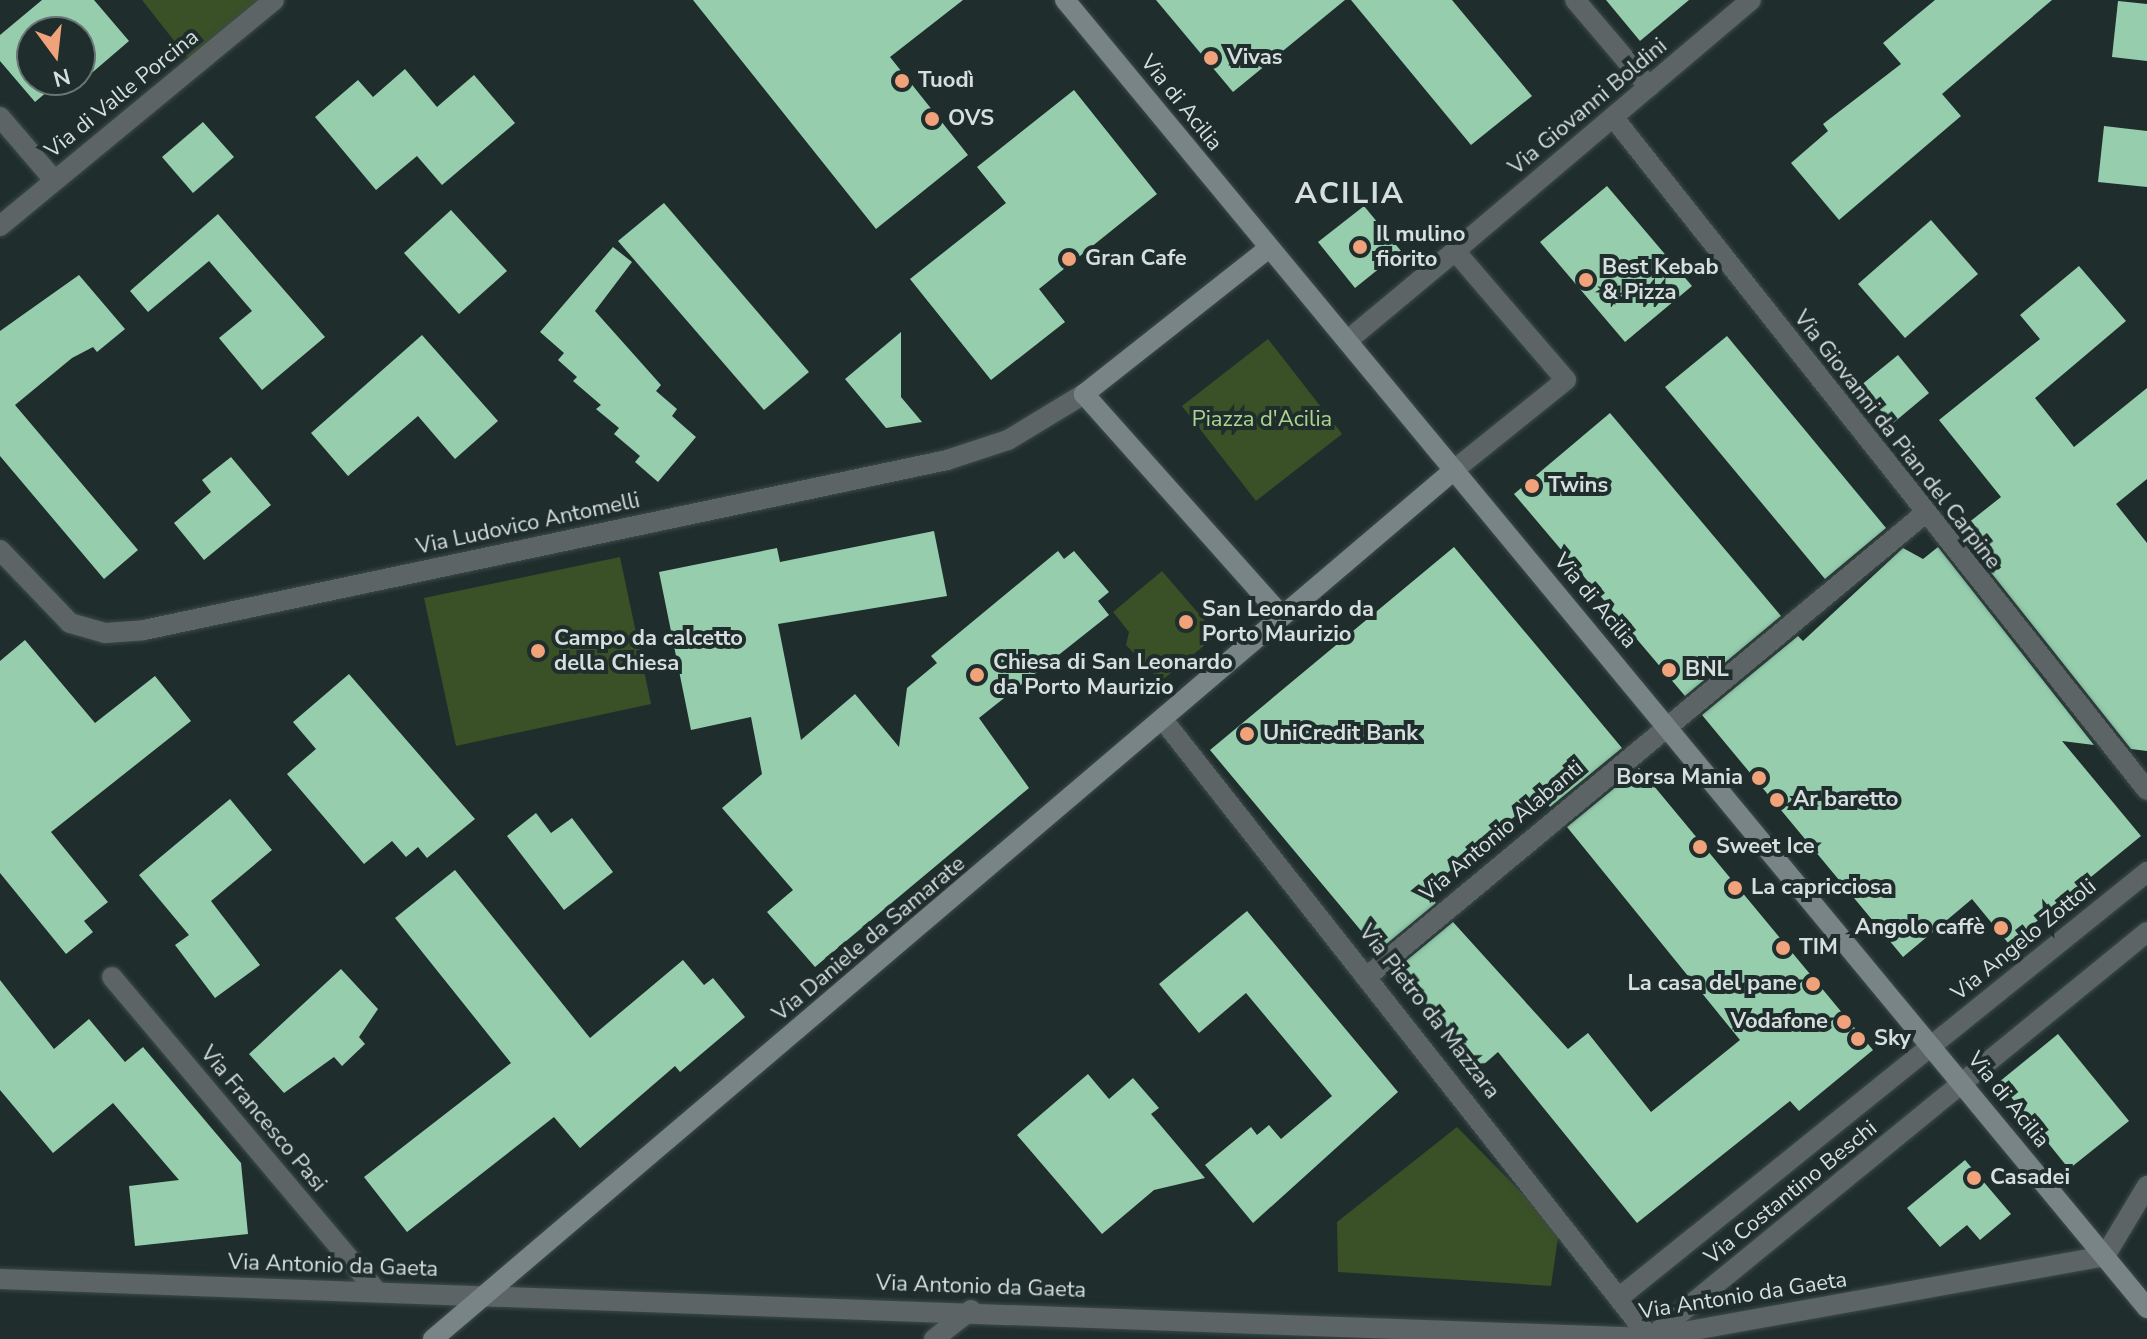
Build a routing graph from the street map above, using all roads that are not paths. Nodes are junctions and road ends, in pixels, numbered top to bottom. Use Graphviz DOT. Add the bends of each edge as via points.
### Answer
graph roads {
  1 [pos="274,0"];
  2 [pos="1065,0"];
  3 [pos="1575,0"];
  4 [pos="1751,0"];
  5 [pos="1649,87"];
  6 [pos="0,117"];
  7 [pos="1613,117"];
  8 [pos="54,180"];
  9 [pos="0,226"];
  10 [pos="1269,248"];
  11 [pos="1455,251"];
  12 [pos="1347,341"];
  13 [pos="1084,394"];
  14 [pos="1454,470"];
  15 [pos="1924,514"];
  16 [pos="0,550"];
  17 [pos="1281,615"];
  18 [pos="1164,721"];
  19 [pos="1667,725"];
  20 [pos="2147,790"];
  21 [pos="2147,872"];
  22 [pos="2147,932"];
  23 [pos="1369,975"];
  24 [pos="112,977"];
  25 [pos="1932,1046"];
  26 [pos="1963,1084"];
  27 [pos="2147,1186"];
  28 [pos="2105,1256"];
  29 [pos="0,1279"];
  30 [pos="377,1292"];
  31 [pos="484,1296"];
  32 [pos="1621,1296"];
  33 [pos="2147,1308"];
  34 [pos="971,1310"];
  35 [pos="1649,1338"];
  36 [pos="433,1339"];
  37 [pos="934,1339"];
  1 -- 8 [label="street, Via di Valle Porcina"];
  2 -- 10 [label="street, Via di Acilia"];
  3 -- 5 [label="street"];
  4 -- 5 [label="street, Via Giovanni Boldini"];
  5 -- 7 [label="street, Via Giovanni Boldini"];
  6 -- 8 [label="street"];
  7 -- 11 [label="street, Via Giovanni Boldini"];
  7 -- 15 [label="street, Via Giovanni da Pian del Carpine"];
  8 -- 9 [label="street, Via di Valle Porcina"];
  10 -- 12 [label="street, Via di Acilia"];
  10 -- 13 [label="street"];
  11 -- 12 [label="street, Via Giovanni Boldini"];
  11 -- 14 [label="street" via="1566,380"];
  12 -- 14 [label="street, Via di Acilia"];
  13 -- 16 [label="street, Via Ludovico Antomelli" via="1008,440 947,460 144,630 105,633 70,623"];
  13 -- 17 [label="street"];
  14 -- 17 [label="street, Via Daniele da Samarate"];
  14 -- 19 [label="street, Via di Acilia"];
  15 -- 19 [label="street, Via Antonio Alabanti"];
  15 -- 20 [label="street, Via Giovanni da Pian del Carpine"];
  17 -- 18 [label="street, Via Daniele da Samarate"];
  18 -- 23 [label="street, Via Pietro da Mazzara"];
  18 -- 31 [label="street, Via Daniele da Samarate"];
  19 -- 23 [label="street, Via Antonio Alabanti"];
  19 -- 25 [label="street, Via di Acilia"];
  21 -- 25 [label="street, Via Angelo Zottoli"];
  22 -- 26 [label="street"];
  23 -- 32 [label="street, Via Pietro da Mazzara"];
  24 -- 30 [label="street, Via Francesco Pasi"];
  25 -- 26 [label="street, Via di Acilia"];
  25 -- 32 [label="street, Via Costantino Beschi"];
  26 -- 28 [label="street, Via di Acilia"];
  26 -- 35 [label="street, Via Costantino Beschi"];
  27 -- 28 [label="street"];
  28 -- 33 [label="street, Via di Acilia"];
  28 -- 35 [label="street, Via Antonio da Gaeta" via="1956,1287"];
  29 -- 30 [label="street, Via Antonio da Gaeta"];
  30 -- 31 [label="street, Via Antonio da Gaeta"];
  31 -- 34 [label="street, Via Antonio da Gaeta"];
  31 -- 36 [label="street, Via Daniele da Samarate"];
  32 -- 35 [label="street, Via Pietro da Mazzara"];
  34 -- 35 [label="street, Via Antonio da Gaeta"];
  34 -- 37 [label="street"];
}
